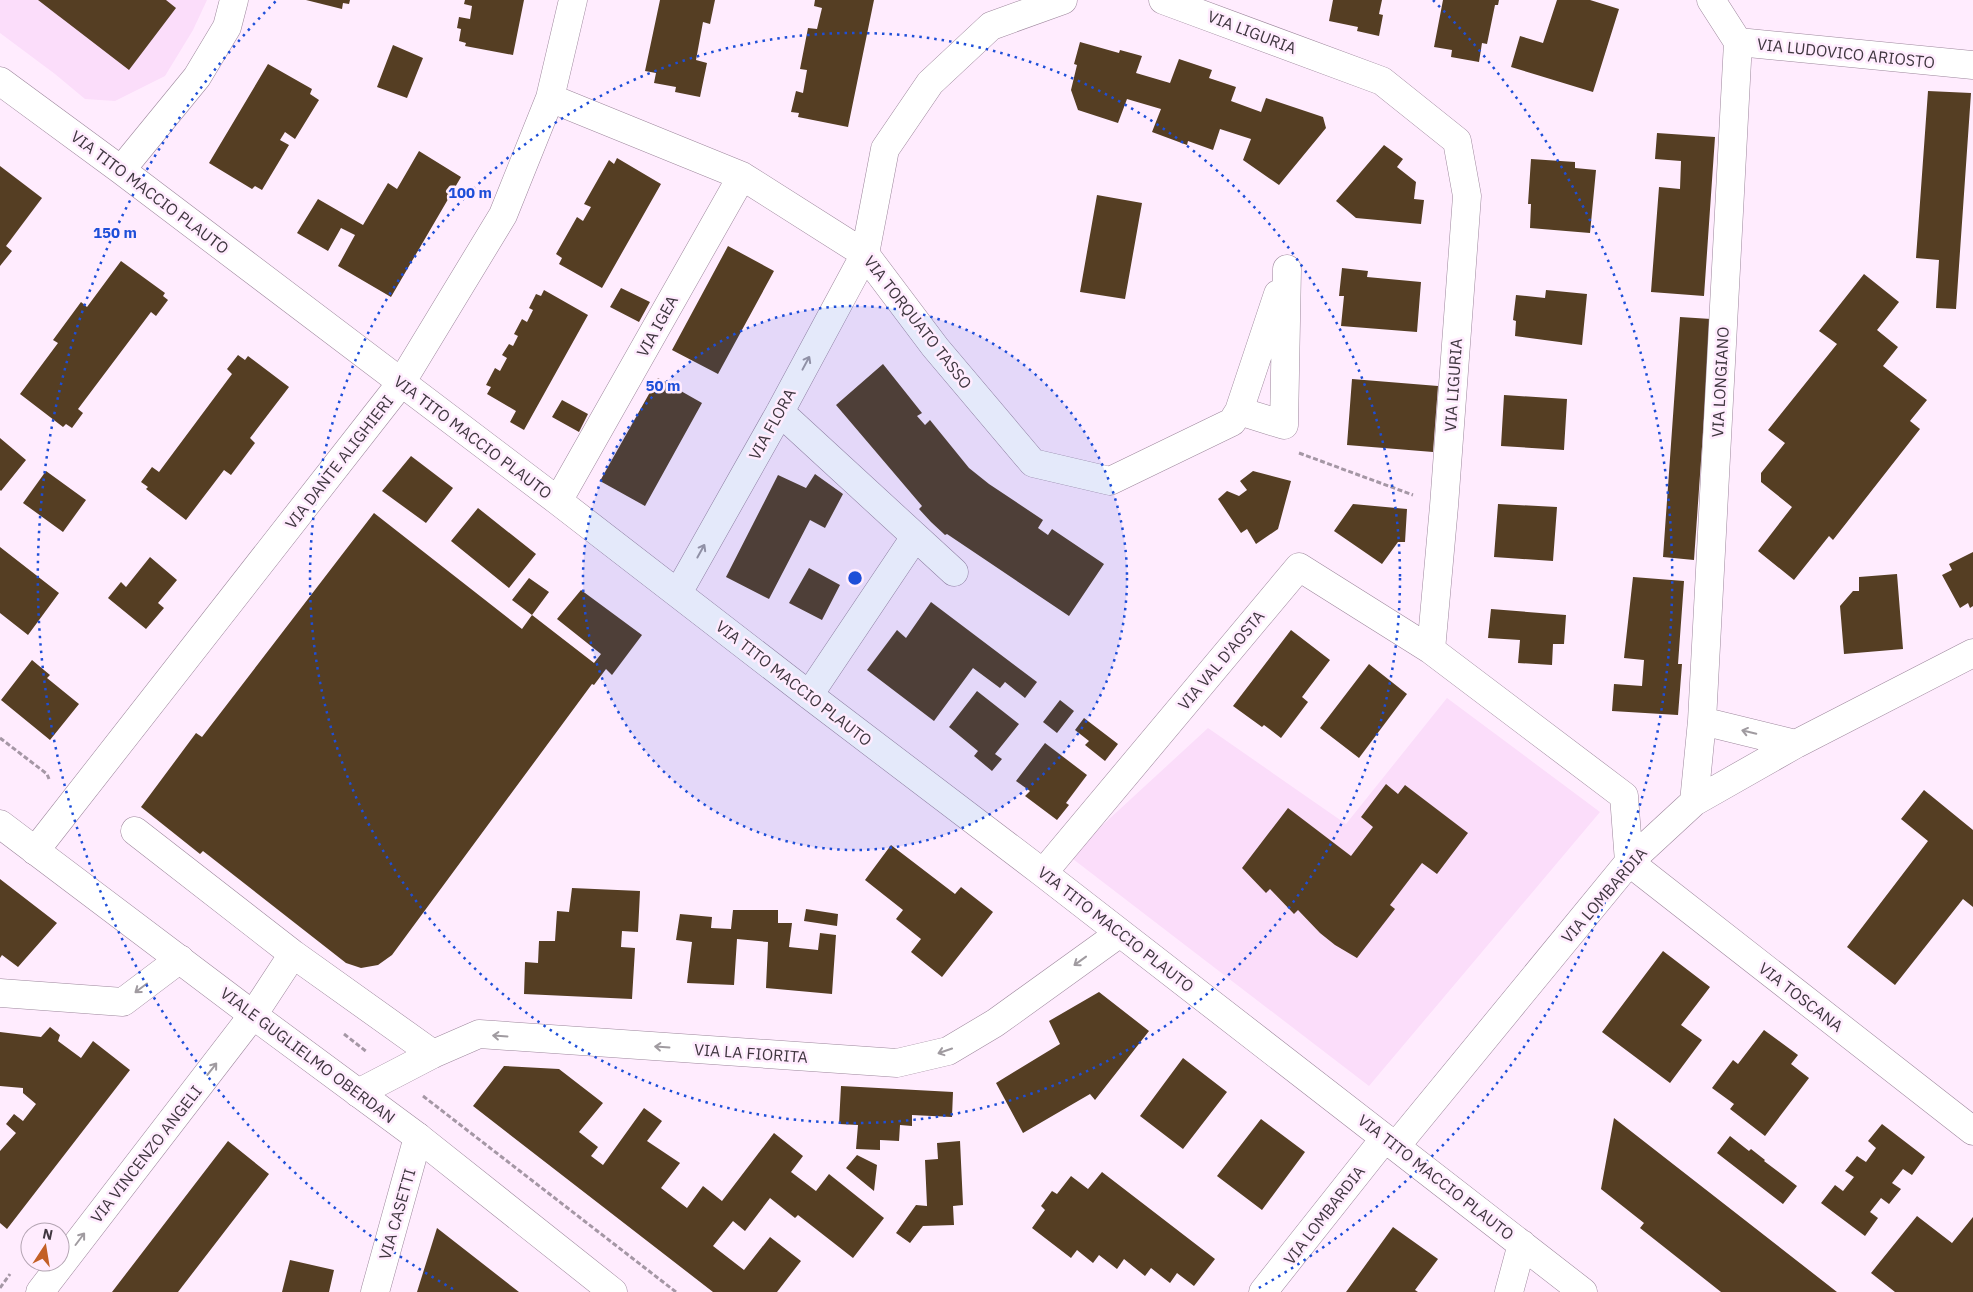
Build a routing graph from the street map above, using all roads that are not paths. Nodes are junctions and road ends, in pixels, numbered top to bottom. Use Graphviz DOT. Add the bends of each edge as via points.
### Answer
graph roads {
  1 [pos="234,0"];
  2 [pos="573,0"];
  3 [pos="1063,0"];
  4 [pos="1163,0"];
  5 [pos="1711,0"];
  6 [pos="1738,42"];
  7 [pos="1973,66"];
  8 [pos="0,81"];
  9 [pos="550,98"];
  10 [pos="121,170"];
  11 [pos="742,176"];
  12 [pos="865,254"];
  13 [pos="401,382"];
  14 [pos="1239,411"];
  15 [pos="780,412"];
  16 [pos="558,501"];
  17 [pos="915,537"];
  18 [pos="954,572"];
  19 [pos="678,593"];
  20 [pos="1431,650"];
  21 [pos="1970,658"];
  22 [pos="809,695"];
  23 [pos="1702,721"];
  24 [pos="1796,744"];
  25 [pos="1694,802"];
  26 [pos="0,824"];
  27 [pos="135,831"];
  28 [pos="35,851"];
  29 [pos="1629,862"];
  30 [pos="1043,872"];
  31 [pos="1120,933"];
  32 [pos="293,954"];
  33 [pos="180,959"];
  34 [pos="0,993"];
  35 [pos="253,1016"];
  36 [pos="433,1054"];
  37 [pos="358,1093"];
  38 [pos="1973,1131"];
  39 [pos="418,1137"];
  40 [pos="1390,1142"];
  41 [pos="1522,1244"];
  42 [pos="40,1292"];
  43 [pos="375,1292"];
  44 [pos="613,1292"];
  45 [pos="1263,1292"];
  46 [pos="1510,1292"];
  47 [pos="1583,1292"];
  1 -- 10 [label="street" via="227,27 197,77"];
  2 -- 9 [label="street, VIA DANTE ALIGHIERI"];
  3 -- 12 [label="street" via="991,26 930,83 885,149"];
  4 -- 20 [label="street, VIA LIGURIA" via="1382,81 1457,142 1467,196"];
  5 -- 6 [label="street, VIA LUDOVICO ARIOSTO"];
  6 -- 7 [label="street, VIA LUDOVICO ARIOSTO"];
  6 -- 23 [label="street, VIA LONGIANO"];
  8 -- 10 [label="street, VIA TITO MACCIO PLAUTO"];
  9 -- 11 [label="street, VIA TORQUATO TASSO"];
  9 -- 13 [label="street, VIA DANTE ALIGHIERI" via="503,215"];
  10 -- 13 [label="street, VIA TITO MACCIO PLAUTO"];
  11 -- 12 [label="street, VIA TORQUATO TASSO"];
  11 -- 16 [label="street, VIA IGEA"];
  12 -- 14 [label="street, VIA TORQUATO TASSO" via="934,347 1033,463 1110,481 1232,422"];
  15 -- 12 [label="street, VIA FLORA, one-way"];
  13 -- 16 [label="street, VIA TITO MACCIO PLAUTO"];
  13 -- 28 [label="street, VIA DANTE ALIGHIERI"];
  14 -- 14 [label="street, VIA TORQUATO TASSO" via="1284,426 1287,269"];
  15 -- 17 [label="street"];
  19 -- 15 [label="street, VIA FLORA, one-way"];
  16 -- 19 [label="street, VIA TITO MACCIO PLAUTO"];
  17 -- 18 [label="street"];
  17 -- 22 [label="street"];
  19 -- 22 [label="street, VIA TITO MACCIO PLAUTO"];
  20 -- 29 [label="street" via="1624,796"];
  20 -- 30 [label="street, VIA VAL D'AOSTA" via="1299,567"];
  21 -- 24 [label="street, VIA LOMBARDIA"];
  22 -- 30 [label="street, VIA TITO MACCIO PLAUTO"];
  24 -- 23 [label="street, one-way"];
  23 -- 25 [label="street, VIA LONGIANO"];
  24 -- 25 [label="street, VIA LOMBARDIA"];
  25 -- 29 [label="street, VIA LOMBARDIA"];
  26 -- 28 [label="street, VIALE GUGLIELMO OBERDAN"];
  27 -- 32 [label="street"];
  28 -- 33 [label="street, VIALE GUGLIELMO OBERDAN"];
  29 -- 38 [label="street, VIA TOSCANA"];
  29 -- 40 [label="street, VIA LOMBARDIA"];
  30 -- 31 [label="street, VIA TITO MACCIO PLAUTO"];
  31 -- 36 [label="street, VIA LA FIORITA, one-way" via="995,1023 948,1051 897,1063 479,1034"];
  31 -- 40 [label="street, VIA TITO MACCIO PLAUTO"];
  32 -- 35 [label="street, VIA VINCENZO ANGELI"];
  32 -- 36 [label="street"];
  33 -- 34 [label="street, one-way" via="123,1002"];
  33 -- 35 [label="street, VIALE GUGLIELMO OBERDAN"];
  35 -- 37 [label="street, VIALE GUGLIELMO OBERDAN"];
  42 -- 35 [label="street, VIA VINCENZO ANGELI, one-way"];
  36 -- 37 [label="street, VIA LA FIORITA"];
  37 -- 39 [label="street, VIALE GUGLIELMO OBERDAN"];
  39 -- 43 [label="street, VIA CASETTI"];
  39 -- 44 [label="street, VIALE GUGLIELMO OBERDAN"];
  40 -- 41 [label="street, VIA TITO MACCIO PLAUTO"];
  40 -- 45 [label="street, VIA LOMBARDIA"];
  41 -- 46 [label="street"];
  41 -- 47 [label="street, VIA TITO MACCIO PLAUTO"];
}
